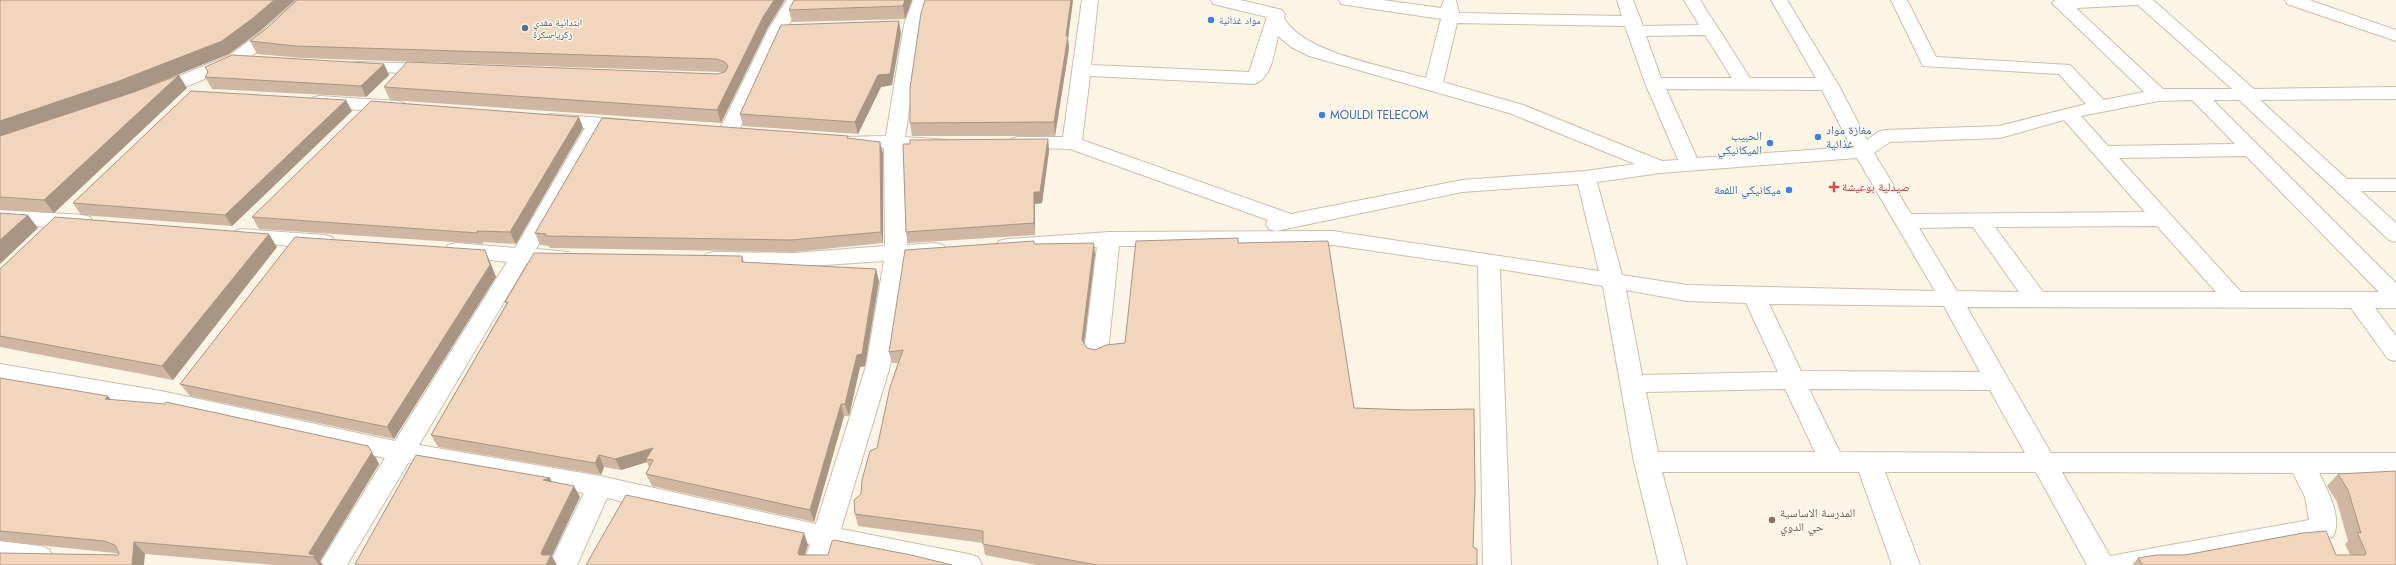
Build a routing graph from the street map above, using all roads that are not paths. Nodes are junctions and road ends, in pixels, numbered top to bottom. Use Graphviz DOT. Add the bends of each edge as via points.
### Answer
graph roads {
  1 [pos="307,0"];
  2 [pos="795,0"];
  3 [pos="922,0"];
  4 [pos="1090,0"];
  5 [pos="1219,0"];
  6 [pos="1348,0"];
  7 [pos="1506,0"];
  8 [pos="1624,0"];
  9 [pos="1692,0"];
  10 [pos="1780,0"];
  11 [pos="1899,0"];
  12 [pos="2142,0"];
  13 [pos="2145,0"];
  14 [pos="2293,0"];
  15 [pos="2319,0"];
  16 [pos="1369,1"];
  17 [pos="2060,1"];
  18 [pos="1277,11"];
  19 [pos="1450,11"];
  20 [pos="1509,19"];
  21 [pos="1632,26"];
  22 [pos="2396,26"];
  23 [pos="1711,30"];
  24 [pos="2396,36"];
  25 [pos="230,62"];
  26 [pos="265,62"];
  27 [pos="340,67"];
  28 [pos="408,69"];
  29 [pos="452,70"];
  30 [pos="1080,70"];
  31 [pos="1654,83"];
  32 [pos="1744,83"];
  33 [pos="1829,84"];
  34 [pos="1433,86"];
  35 [pos="2396,93"];
  36 [pos="2196,94"];
  37 [pos="2246,94"];
  38 [pos="2158,95"];
  39 [pos="142,98"];
  40 [pos="189,100"];
  41 [pos="304,101"];
  42 [pos="371,105"];
  43 [pos="2099,106"];
  44 [pos="418,109"];
  45 [pos="2068,113"];
  46 [pos="535,118"];
  47 [pos="354,122"];
  48 [pos="598,123"];
  49 [pos="645,127"];
  50 [pos="751,134"];
  51 [pos="830,140"];
  52 [pos="1002,143"];
  53 [pos="1072,143"];
  54 [pos="894,144"];
  55 [pos="956,144"];
  56 [pos="2252,150"];
  57 [pos="1863,152"];
  58 [pos="2102,152"];
  59 [pos="1690,164"];
  60 [pos="1660,167"];
  61 [pos="1586,176"];
  62 [pos="2342,185"];
  63 [pos="2396,185"];
  64 [pos="80,204"];
  65 [pos="0,217"];
  66 [pos="255,219"];
  67 [pos="2163,219"];
  68 [pos="63,220"];
  69 [pos="1290,221"];
  70 [pos="1905,221"];
  71 [pos="1978,221"];
  72 [pos="103,224"];
  73 [pos="2396,235"];
  74 [pos="46,236"];
  75 [pos="1205,238"];
  76 [pos="1109,239"];
  77 [pos="296,240"];
  78 [pos="343,243"];
  79 [pos="990,247"];
  80 [pos="436,249"];
  81 [pos="959,249"];
  82 [pos="896,253"];
  83 [pos="521,256"];
  84 [pos="577,257"];
  85 [pos="696,258"];
  86 [pos="281,259"];
  87 [pos="1488,260"];
  88 [pos="1613,280"];
  89 [pos="1754,296"];
  90 [pos="2396,296"];
  91 [pos="1950,299"];
  92 [pos="2037,300"];
  93 [pos="2235,300"];
  94 [pos="2357,300"];
  95 [pos="2396,300"];
  96 [pos="1096,352"];
  97 [pos="2396,353"];
  98 [pos="0,373"];
  99 [pos="1794,380"];
  100 [pos="1997,382"];
  101 [pos="1633,384"];
  102 [pos="402,452"];
  103 [pos="1647,462"];
  104 [pos="1832,463"];
  105 [pos="2301,463"];
  106 [pos="2396,463"];
  107 [pos="1869,464"];
  108 [pos="2045,464"];
  109 [pos="600,486"];
  110 [pos="825,537"];
  111 [pos="0,552"];
  112 [pos="61,559"];
  113 [pos="333,565"];
  114 [pos="563,565"];
  115 [pos="817,565"];
  116 [pos="968,565"];
  117 [pos="1497,565"];
  118 [pos="1673,565"];
  119 [pos="1906,565"];
  120 [pos="2101,565"];
  121 [pos="2116,565"];
  1 -- 25 [label="street" via="263,40"];
  2 -- 50 [label="street" via="785,30 720,132"];
  3 -- 54 [label="street" via="905,25"];
  4 -- 30 [label="street"];
  5 -- 18 [label="street"];
  6 -- 16 [label="street"];
  7 -- 20 [label="street"];
  8 -- 21 [label="street"];
  9 -- 23 [label="street"];
  10 -- 33 [label="street"];
  11 -- 43 [label="street" via="1929,62 2064,69"];
  12 -- 13 [label="street"];
  12 -- 17 [label="street"];
  12 -- 37 [label="street"];
  14 -- 24 [label="street"];
  15 -- 22 [label="street"];
  16 -- 19 [label="street"];
  17 -- 38 [label="street"];
  18 -- 30 [label="street" via="1258,74 1254,78"];
  18 -- 34 [label="street" via="1282,32 1309,50"];
  19 -- 20 [label="street"];
  19 -- 34 [label="street"];
  20 -- 21 [label="street"];
  21 -- 23 [label="street"];
  21 -- 31 [label="street"];
  23 -- 32 [label="street"];
  25 -- 26 [label="street"];
  25 -- 39 [label="street"];
  25 -- 40 [label="street"];
  27 -- 28 [label="street"];
  28 -- 29 [label="street"];
  28 -- 42 [label="street"];
  30 -- 53 [label="street"];
  31 -- 32 [label="street"];
  31 -- 59 [label="street"];
  32 -- 33 [label="street"];
  33 -- 57 [label="street"];
  34 -- 60 [label="street" via="1516,108"];
  35 -- 37 [label="street"];
  36 -- 37 [label="street"];
  36 -- 38 [label="street"];
  36 -- 56 [label="street"];
  37 -- 62 [label="street"];
  38 -- 43 [label="street"];
  41 -- 42 [label="street"];
  42 -- 44 [label="street"];
  42 -- 47 [label="street"];
  43 -- 45 [label="street"];
  45 -- 57 [label="street" via="2000,132 1886,136"];
  45 -- 58 [label="street"];
  46 -- 48 [label="street"];
  48 -- 49 [label="street"];
  48 -- 83 [label="street"];
  51 -- 54 [label="street"];
  52 -- 53 [label="street"];
  53 -- 69 [label="street"];
  54 -- 55 [label="street"];
  54 -- 82 [label="street"];
  56 -- 58 [label="street"];
  56 -- 90 [label="street"];
  57 -- 59 [label="street"];
  57 -- 70 [label="street"];
  58 -- 67 [label="street"];
  59 -- 60 [label="street"];
  60 -- 61 [label="street"];
  61 -- 69 [label="street" via="1462,186"];
  61 -- 88 [label="street"];
  62 -- 63 [label="street"];
  62 -- 73 [label="street"];
  64 -- 68 [label="street"];
  65 -- 68 [label="street"];
  66 -- 77 [label="street" via="230,235"];
  67 -- 71 [label="street"];
  67 -- 93 [label="street"];
  68 -- 72 [label="street"];
  68 -- 74 [label="street"];
  69 -- 75 [label="street"];
  70 -- 71 [label="street"];
  70 -- 91 [label="street"];
  71 -- 92 [label="street"];
  75 -- 76 [label="street"];
  75 -- 87 [label="street" via="1333,238"];
  76 -- 79 [label="street"];
  76 -- 96 [label="street"];
  77 -- 78 [label="street"];
  77 -- 86 [label="street"];
  80 -- 83 [label="street"];
  81 -- 82 [label="street"];
  82 -- 85 [label="street" via="794,260"];
  82 -- 110 [label="street" via="878,366"];
  83 -- 84 [label="street"];
  83 -- 102 [label="street"];
  87 -- 88 [label="street"];
  87 -- 117 [label="street"];
  88 -- 89 [label="street" via="1687,293"];
  88 -- 101 [label="street"];
  89 -- 91 [label="street"];
  89 -- 99 [label="street"];
  91 -- 92 [label="street"];
  91 -- 100 [label="street"];
  92 -- 93 [label="street"];
  93 -- 94 [label="street"];
  94 -- 95 [label="street"];
  94 -- 97 [label="street"];
  98 -- 102 [label="street" via="177,393"];
  99 -- 100 [label="street"];
  99 -- 101 [label="street"];
  99 -- 104 [label="street"];
  100 -- 108 [label="street"];
  101 -- 103 [label="street"];
  102 -- 109 [label="street"];
  102 -- 113 [label="street"];
  103 -- 104 [label="street"];
  103 -- 118 [label="street"];
  104 -- 107 [label="street"];
  105 -- 106 [label="street"];
  105 -- 108 [label="street"];
  105 -- 121 [label="street" via="2318,497 2329,540 2292,532"];
  107 -- 108 [label="street"];
  107 -- 119 [label="street"];
  108 -- 120 [label="street"];
  109 -- 110 [label="street"];
  109 -- 114 [label="street"];
  110 -- 115 [label="street"];
  110 -- 116 [label="street"];
  111 -- 112 [label="street"];
}
